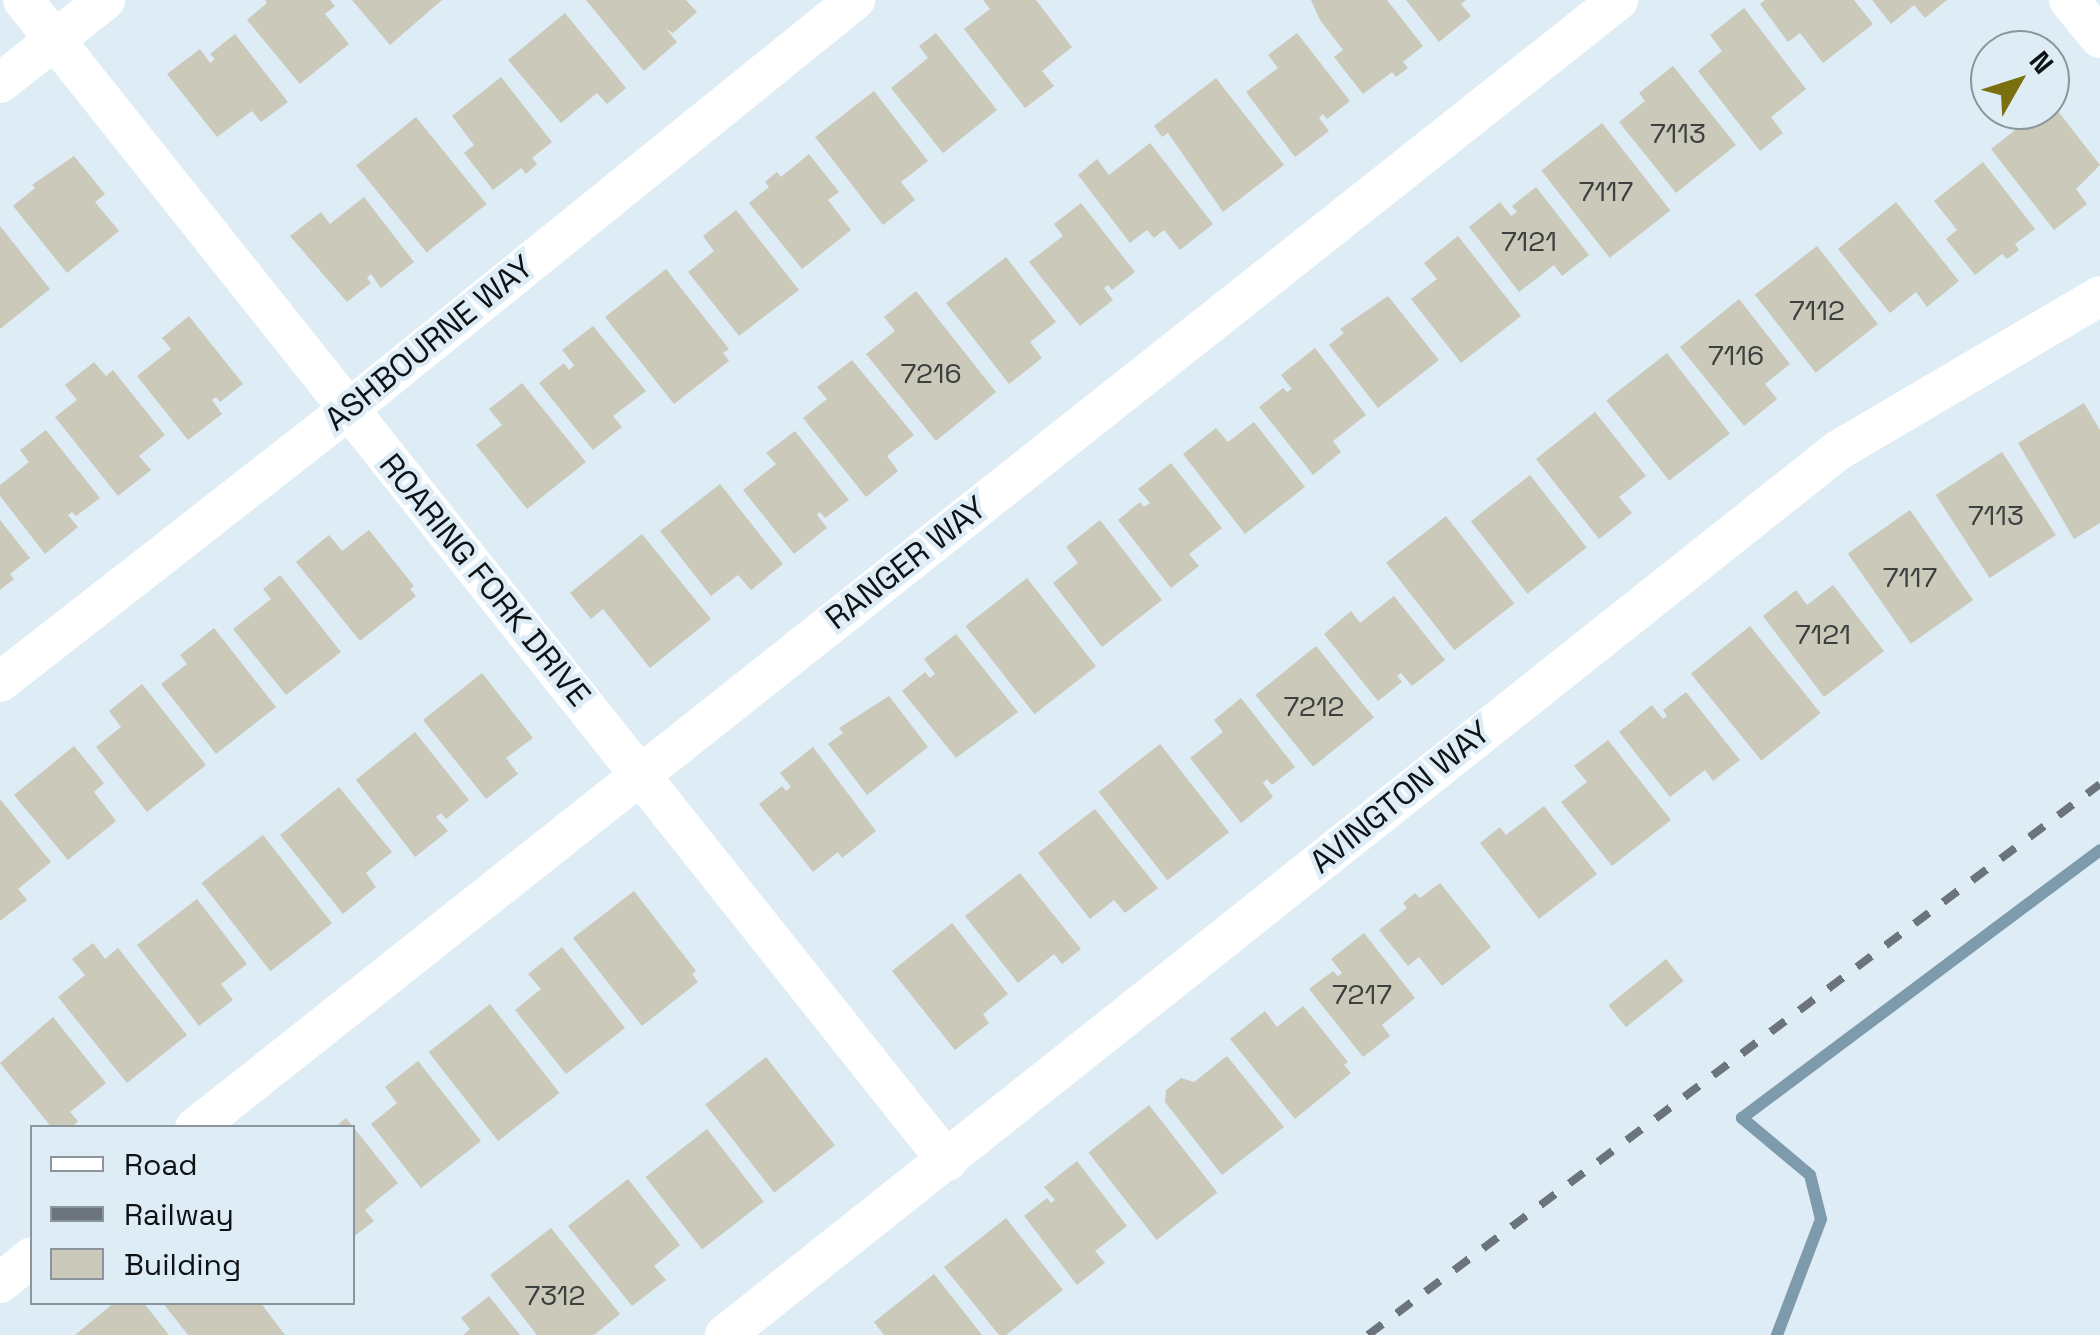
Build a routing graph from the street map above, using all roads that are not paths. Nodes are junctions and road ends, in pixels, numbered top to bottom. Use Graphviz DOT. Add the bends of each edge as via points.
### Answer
graph roads {
  1 [pos="23,0"];
  2 [pos="105,0"];
  3 [pos="855,0"];
  4 [pos="1618,0"];
  5 [pos="2069,0"];
  6 [pos="2100,38"];
  7 [pos="56,41"];
  8 [pos="0,84"];
  9 [pos="2100,296"];
  10 [pos="349,409"];
  11 [pos="0,682"];
  12 [pos="639,774"];
  13 [pos="199,1125"];
  14 [pos="947,1161"];
  15 [pos="30,1259"];
  16 [pos="0,1282"];
  17 [pos="725,1335"];
  1 -- 7 [label="street, ROARING FORK DRIVE"];
  2 -- 7 [label="street"];
  3 -- 10 [label="street, ASHBOURNE WAY"];
  4 -- 12 [label="street, RANGER WAY"];
  5 -- 6 [label="street"];
  7 -- 8 [label="street"];
  7 -- 10 [label="street, ROARING FORK DRIVE"];
  9 -- 14 [label="street, AVINGTON WAY" via="1837,451"];
  10 -- 11 [label="street, ASHBOURNE WAY"];
  10 -- 12 [label="street, ROARING FORK DRIVE"];
  12 -- 13 [label="street, RANGER WAY"];
  12 -- 14 [label="street, ROARING FORK DRIVE"];
  14 -- 17 [label="street, AVINGTON WAY"];
  15 -- 16 [label="street"];
}
